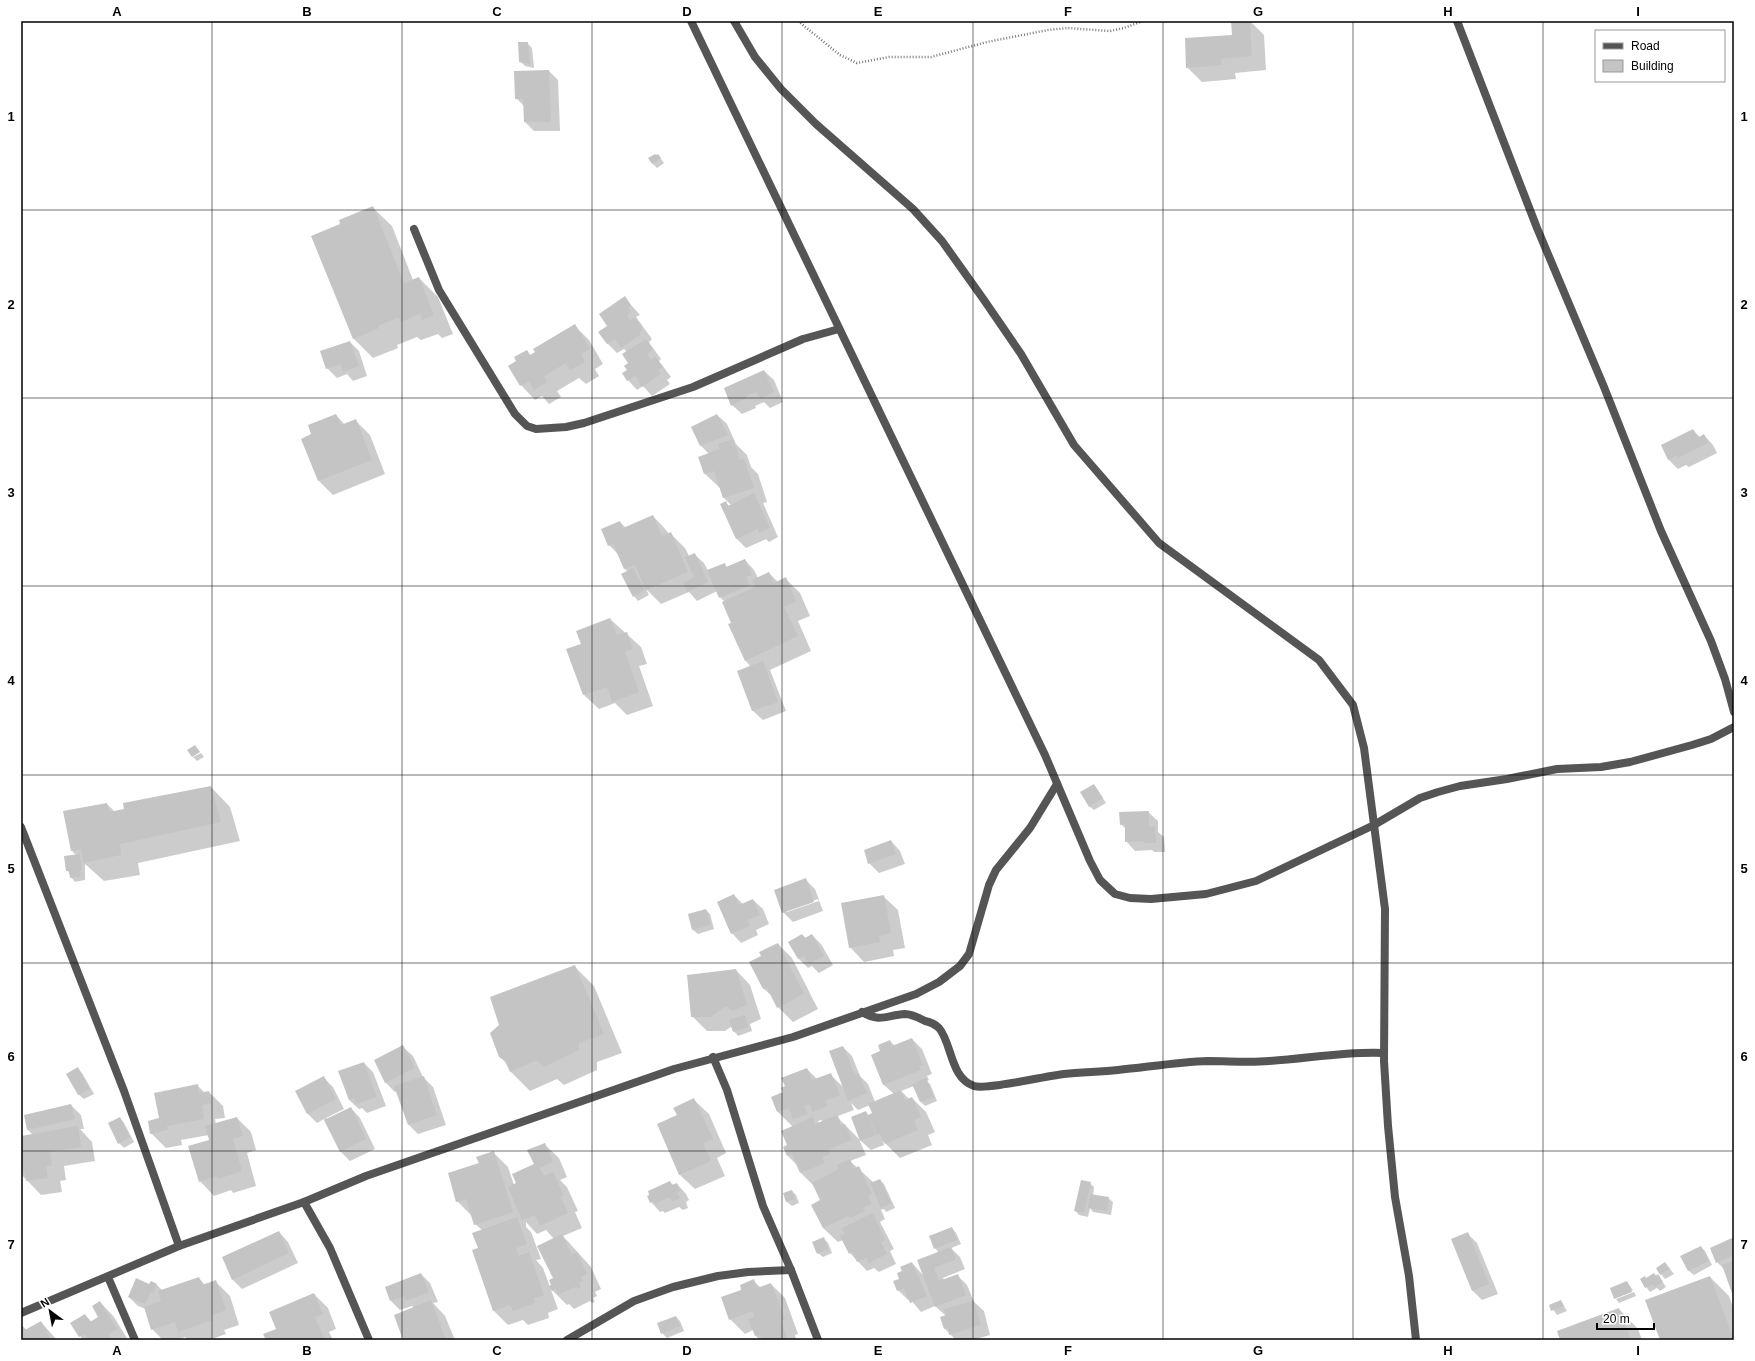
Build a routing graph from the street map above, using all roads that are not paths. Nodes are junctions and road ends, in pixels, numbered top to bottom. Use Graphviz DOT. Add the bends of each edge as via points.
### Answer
graph roads {
  1 [pos="691,21"];
  2 [pos="734,21"];
  3 [pos="1456,21"];
  4 [pos="414,229"];
  5 [pos="839,329"];
  6 [pos="1734,712"];
  7 [pos="1734,727"];
  8 [pos="1057,784"];
  9 [pos="1374,825"];
  10 [pos="21,827"];
  11 [pos="862,1012"];
  12 [pos="1384,1053"];
  13 [pos="713,1057"];
  14 [pos="304,1202"];
  15 [pos="180,1246"];
  16 [pos="791,1270"];
  17 [pos="108,1277"];
  18 [pos="21,1313"];
  19 [pos="135,1340"];
  20 [pos="369,1340"];
  21 [pos="567,1340"];
  22 [pos="818,1340"];
  23 [pos="1416,1340"];
  1 -- 5 [label="street"];
  2 -- 9 [label="street" via="755,58 781,89 930,227 1021,354 1074,445 1159,542 1319,660 1353,705 1364,748"];
  3 -- 6 [label="street" via="1537,228 1661,531 1711,641"];
  4 -- 5 [label="street" via="452,313 515,414 527,426 536,429 566,427 693,387 803,339"];
  5 -- 8 [label="street" via="1046,755"];
  7 -- 9 [label="street" via="1692,746 1630,762 1601,767 1557,769 1460,786 1420,798"];
  8 -- 9 [label="street" via="1100,880 1115,894 1130,898 1151,899 1206,894 1256,882"];
  8 -- 11 [label="street" via="1030,828 996,870 989,885 969,954 960,966 939,982 916,994"];
  9 -- 12 [label="street" via="1385,909"];
  10 -- 15 [label="street" via="124,1091"];
  11 -- 12 [label="street" via="878,1019 905,1014 934,1024 944,1038 960,1075 975,1086 1062,1074 1208,1061 1249,1063 1350,1053"];
  11 -- 13 [label="street" via="794,1037"];
  12 -- 23 [label="street" via="1395,1197 1409,1276"];
  13 -- 14 [label="street" via="366,1176"];
  13 -- 16 [label="street" via="727,1090 763,1206"];
  14 -- 15 [label="street"];
  14 -- 20 [label="street" via="330,1248"];
  15 -- 17 [label="street"];
  16 -- 21 [label="street" via="718,1276 673,1287 634,1301"];
  16 -- 22 [label="street"];
  17 -- 18 [label="street"];
  17 -- 19 [label="street"];
}
